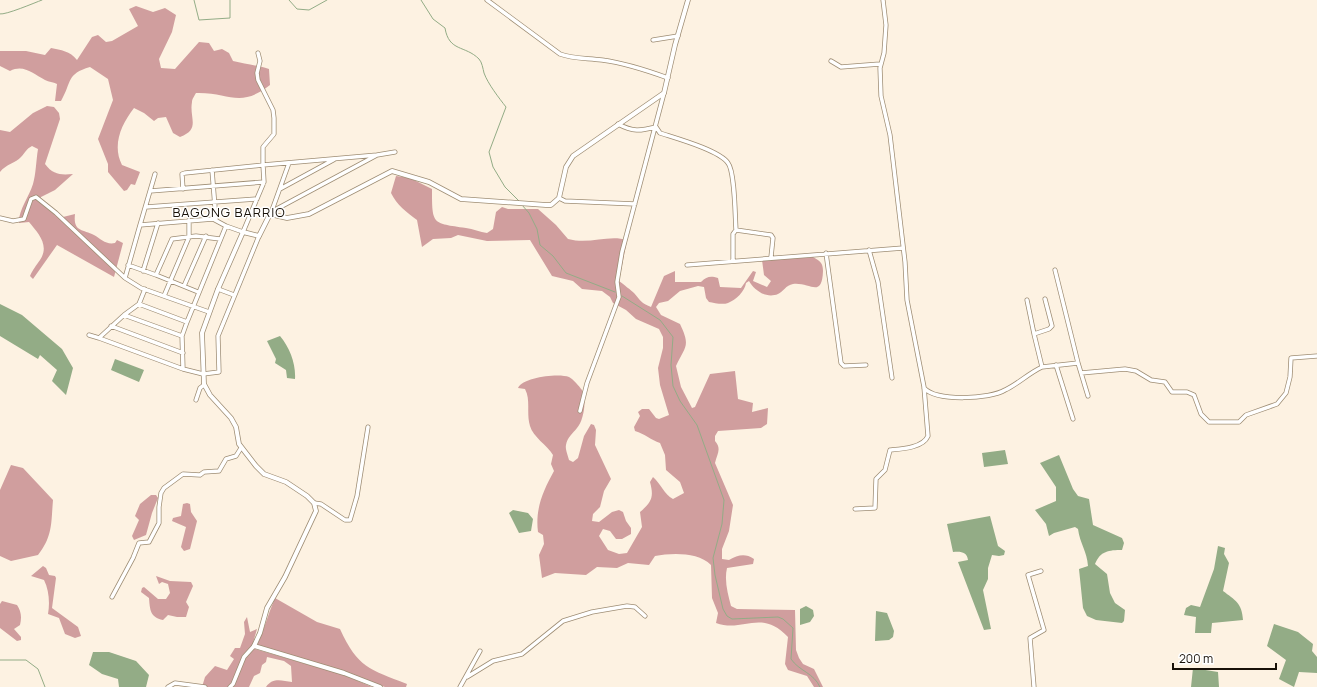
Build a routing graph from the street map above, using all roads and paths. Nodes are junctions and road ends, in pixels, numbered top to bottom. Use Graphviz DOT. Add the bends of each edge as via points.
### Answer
graph roads {
  1 [pos="487,0"];
  2 [pos="688,0"];
  3 [pos="883,0"];
  4 [pos="678,36"];
  5 [pos="653,40"];
  6 [pos="258,53"];
  7 [pos="831,61"];
  8 [pos="880,64"];
  9 [pos="668,78"];
  10 [pos="664,93"];
  11 [pos="618,124"];
  12 [pos="656,128"];
  13 [pos="395,152"];
  14 [pos="377,155"];
  15 [pos="337,158"];
  16 [pos="289,163"];
  17 [pos="263,165"];
  18 [pos="212,170"];
  19 [pos="155,174"];
  20 [pos="264,182"];
  21 [pos="214,186"];
  22 [pos="183,189"];
  23 [pos="280,189"];
  24 [pos="150,191"];
  25 [pos="257,198"];
  26 [pos="559,198"];
  27 [pos="215,202"];
  28 [pos="635,204"];
  29 [pos="146,207"];
  30 [pos="270,213"];
  31 [pos="0,218"];
  32 [pos="189,220"];
  33 [pos="216,220"];
  34 [pos="158,223"];
  35 [pos="140,224"];
  36 [pos="226,226"];
  37 [pos="736,230"];
  38 [pos="243,232"];
  39 [pos="206,236"];
  40 [pos="259,236"];
  41 [pos="189,237"];
  42 [pos="220,239"];
  43 [pos="903,248"];
  44 [pos="869,250"];
  45 [pos="826,253"];
  46 [pos="771,257"];
  47 [pos="733,260"];
  48 [pos="128,265"];
  49 [pos="687,265"];
  50 [pos="1055,270"];
  51 [pos="143,271"];
  52 [pos="156,275"];
  53 [pos="125,278"];
  54 [pos="170,280"];
  55 [pos="184,286"];
  56 [pos="145,289"];
  57 [pos="218,289"];
  58 [pos="198,292"];
  59 [pos="164,296"];
  60 [pos="234,296"];
  61 [pos="1045,298"];
  62 [pos="1027,300"];
  63 [pos="139,304"];
  64 [pos="193,308"];
  65 [pos="209,312"];
  66 [pos="124,315"];
  67 [pos="187,322"];
  68 [pos="111,326"];
  69 [pos="89,334"];
  70 [pos="1034,334"];
  71 [pos="182,336"];
  72 [pos="99,338"];
  73 [pos="183,353"];
  74 [pos="1317,356"];
  75 [pos="1078,363"];
  76 [pos="866,365"];
  77 [pos="1056,365"];
  78 [pos="1042,367"];
  79 [pos="183,369"];
  80 [pos="203,374"];
  81 [pos="1081,374"];
  82 [pos="892,378"];
  83 [pos="204,385"];
  84 [pos="924,388"];
  85 [pos="1088,396"];
  86 [pos="196,400"];
  87 [pos="580,411"];
  88 [pos="1073,419"];
  89 [pos="368,427"];
  90 [pos="241,448"];
  91 [pos="314,503"];
  92 [pos="855,509"];
  93 [pos="1040,571"];
  94 [pos="112,597"];
  95 [pos="645,616"];
  96 [pos="254,646"];
  97 [pos="480,651"];
  98 [pos="467,677"];
  99 [pos="168,687"];
  100 [pos="205,687"];
  101 [pos="230,687"];
  102 [pos="380,687"];
  103 [pos="460,687"];
  104 [pos="1034,687"];
  1 -- 9 [label="street" via="560,54 572,58 603,60"];
  2 -- 4 [label="street"];
  3 -- 8 [label="street" via="886,25 884,53"];
  4 -- 5 [label="street"];
  4 -- 9 [label="street"];
  6 -- 17 [label="street" via="258,80 271,104 274,118 274,134 263,147"];
  7 -- 8 [label="street" via="841,67"];
  8 -- 43 [label="street" via="882,101 890,135"];
  9 -- 10 [label="street"];
  10 -- 11 [label="street"];
  10 -- 12 [label="street"];
  11 -- 12 [label="street" via="638,132"];
  11 -- 26 [label="street" via="569,161"];
  12 -- 28 [label="street"];
  12 -- 37 [label="street" via="660,133 722,157 728,163 731,171"];
  13 -- 14 [label="street"];
  14 -- 15 [label="street"];
  14 -- 30 [label="street"];
  15 -- 16 [label="street"];
  15 -- 23 [label="street"];
  16 -- 17 [label="street"];
  16 -- 23 [label="street"];
  17 -- 18 [label="street"];
  17 -- 20 [label="street"];
  18 -- 21 [label="street"];
  18 -- 22 [label="street" via="182,174"];
  19 -- 24 [label="street"];
  20 -- 21 [label="street"];
  20 -- 25 [label="street"];
  21 -- 22 [label="street"];
  21 -- 27 [label="street"];
  22 -- 24 [label="street"];
  23 -- 30 [label="street"];
  24 -- 29 [label="street"];
  25 -- 27 [label="street"];
  25 -- 38 [label="street"];
  26 -- 28 [label="street" via="565,201"];
  26 -- 30 [label="street" via="550,205 460,199 429,182 392,171 309,214 287,218"];
  27 -- 29 [label="street"];
  27 -- 33 [label="street"];
  28 -- 87 [label="street" via="622,252 617,282 619,297"];
  29 -- 35 [label="street"];
  30 -- 40 [label="street"];
  31 -- 53 [label="street" via="13,221 24,219 31,199 36,197"];
  32 -- 33 [label="street"];
  32 -- 34 [label="street"];
  32 -- 41 [label="street"];
  33 -- 36 [label="street"];
  34 -- 35 [label="street"];
  34 -- 51 [label="street"];
  35 -- 48 [label="street"];
  36 -- 38 [label="street"];
  36 -- 42 [label="street"];
  37 -- 46 [label="street" via="771,235"];
  37 -- 47 [label="street" via="733,234"];
  38 -- 40 [label="street"];
  38 -- 57 [label="street"];
  39 -- 41 [label="street"];
  39 -- 42 [label="street"];
  39 -- 55 [label="street"];
  40 -- 60 [label="street"];
  41 -- 52 [label="street" via="172,239"];
  41 -- 54 [label="street"];
  42 -- 58 [label="street"];
  43 -- 44 [label="street"];
  43 -- 84 [label="street" via="910,323"];
  44 -- 45 [label="street"];
  44 -- 82 [label="street" via="878,282"];
  45 -- 46 [label="street"];
  45 -- 76 [label="street" via="841,363 844,366"];
  46 -- 47 [label="street"];
  47 -- 49 [label="street"];
  48 -- 51 [label="street"];
  48 -- 53 [label="street"];
  50 -- 75 [label="street"];
  51 -- 52 [label="street"];
  52 -- 54 [label="street"];
  53 -- 56 [label="street"];
  54 -- 55 [label="street"];
  54 -- 59 [label="street"];
  55 -- 58 [label="street"];
  56 -- 59 [label="street"];
  56 -- 63 [label="street"];
  57 -- 60 [label="street"];
  57 -- 65 [label="street"];
  58 -- 64 [label="street"];
  59 -- 64 [label="street"];
  60 -- 80 [label="street" via="218,336 220,371"];
  61 -- 70 [label="street" via="1052,326"];
  62 -- 70 [label="street"];
  63 -- 66 [label="street"];
  63 -- 67 [label="street"];
  64 -- 65 [label="street"];
  64 -- 67 [label="street"];
  65 -- 80 [label="street" via="202,336"];
  66 -- 68 [label="street"];
  66 -- 71 [label="street"];
  67 -- 71 [label="street"];
  68 -- 72 [label="street"];
  68 -- 73 [label="street"];
  69 -- 72 [label="street"];
  70 -- 78 [label="street"];
  71 -- 73 [label="street"];
  72 -- 79 [label="street"];
  73 -- 79 [label="street"];
  74 -- 81 [label="street" via="1291,358 1285,396 1277,404 1246,415 1239,422 1209,422 1201,414 1194,395 1187,392 1172,392 1165,382 1151,380 1134,370"];
  75 -- 77 [label="street"];
  75 -- 81 [label="street"];
  77 -- 78 [label="street"];
  77 -- 88 [label="street"];
  78 -- 84 [label="street" via="1006,390 992,395 947,397 931,393"];
  79 -- 80 [label="street"];
  80 -- 83 [label="street"];
  81 -- 85 [label="street"];
  83 -- 86 [label="street" via="200,388"];
  83 -- 90 [label="street" via="233,421"];
  84 -- 92 [label="street" via="927,439 900,450 890,450 885,470 876,479 875,508"];
  89 -- 91 [label="street" via="357,496 350,520 345,520 321,504"];
  90 -- 91 [label="street" via="264,474 291,484"];
  90 -- 94 [label="street" via="236,456 226,459 220,471 204,472 200,475 184,474 164,488 161,493 157,531 149,542 139,543"];
  91 -- 96 [label="street" via="315,516 267,608"];
  93 -- 104 [label="street" via="1028,574 1044,630 1030,638"];
  95 -- 98 [label="street" via="635,608 627,606 592,612 563,621 522,654 494,661"];
  96 -- 101 [label="street" via="244,657"];
  96 -- 102 [label="street"];
  97 -- 98 [label="street"];
  98 -- 103 [label="street"];
  99 -- 100 [label="street" via="179,683"];
}
